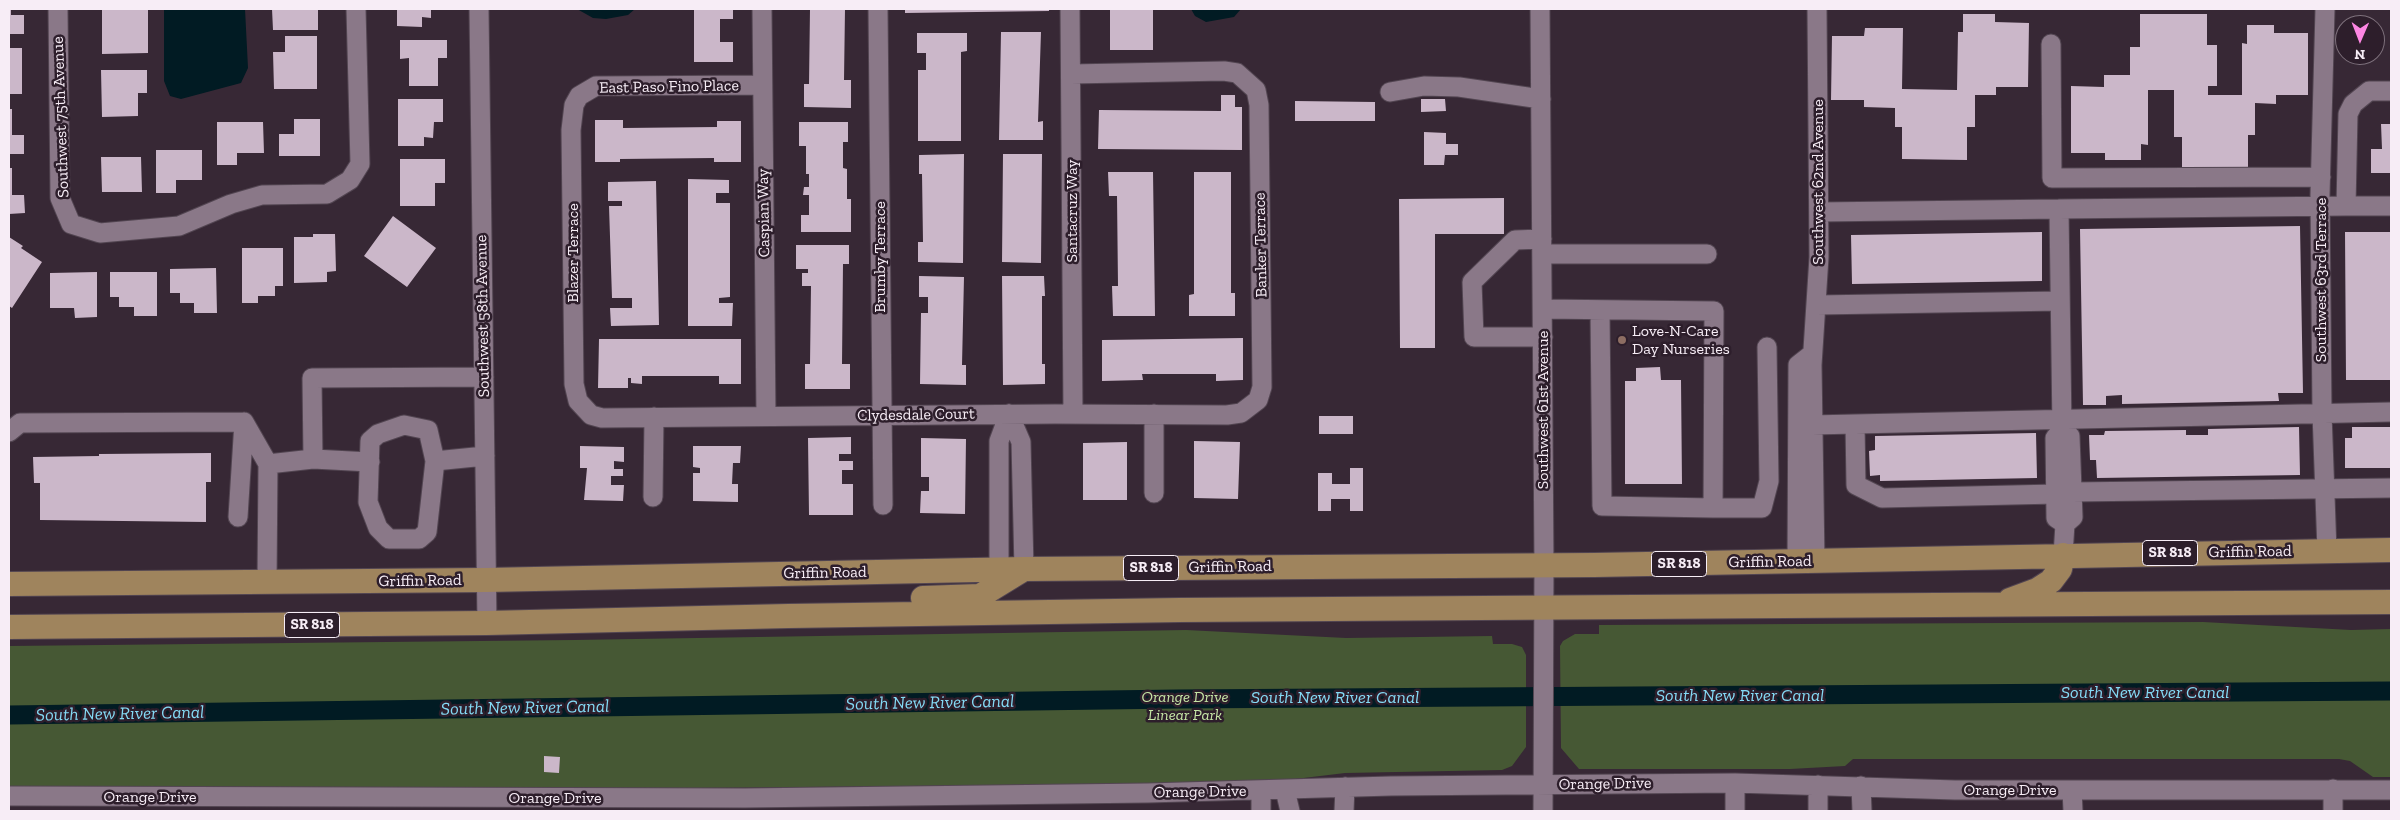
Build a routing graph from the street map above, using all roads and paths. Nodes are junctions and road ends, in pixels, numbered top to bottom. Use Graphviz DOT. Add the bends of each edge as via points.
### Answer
graph roads {
  1 [pos="58,9"];
  2 [pos="356,9"];
  3 [pos="479,9"];
  4 [pos="762,9"];
  5 [pos="878,9"];
  6 [pos="1070,9"];
  7 [pos="1540,9"];
  8 [pos="1816,9"];
  9 [pos="2325,9"];
  10 [pos="2051,44"];
  11 [pos="1071,74"];
  12 [pos="762,85"];
  13 [pos="2391,91"];
  14 [pos="1390,92"];
  15 [pos="579,96"];
  16 [pos="1541,99"];
  17 [pos="2321,178"];
  18 [pos="2321,206"];
  19 [pos="2346,206"];
  20 [pos="2391,206"];
  21 [pos="2059,209"];
  22 [pos="1819,212"];
  23 [pos="1542,246"];
  24 [pos="1706,254"];
  25 [pos="2060,301"];
  26 [pos="1816,305"];
  27 [pos="1543,309"];
  28 [pos="1600,311"];
  29 [pos="1543,337"];
  30 [pos="1767,348"];
  31 [pos="1812,354"];
  32 [pos="484,377"];
  33 [pos="1250,408"];
  34 [pos="583,409"];
  35 [pos="2391,412"];
  36 [pos="1009,414"];
  37 [pos="1073,414"];
  38 [pos="1154,414"];
  39 [pos="2322,414"];
  40 [pos="766,416"];
  41 [pos="881,416"];
  42 [pos="654,417"];
  43 [pos="244,422"];
  44 [pos="1854,424"];
  45 [pos="2062,424"];
  46 [pos="1812,425"];
  47 [pos="9,432"];
  48 [pos="485,456"];
  49 [pos="312,459"];
  50 [pos="435,461"];
  51 [pos="370,462"];
  52 [pos="268,464"];
  53 [pos="2325,488"];
  54 [pos="2391,488"];
  55 [pos="1154,493"];
  56 [pos="2064,493"];
  57 [pos="653,497"];
  58 [pos="883,505"];
  59 [pos="1713,508"];
  60 [pos="238,517"];
  61 [pos="2391,550"];
  62 [pos="2327,551"];
  63 [pos="2063,555"];
  64 [pos="1806,562"];
  65 [pos="1544,565"];
  66 [pos="1024,569"];
  67 [pos="999,570"];
  68 [pos="486,580"];
  69 [pos="267,582"];
  70 [pos="9,584"];
  71 [pos="41,584"];
  72 [pos="9,595"];
  73 [pos="2391,602"];
  74 [pos="1997,605"];
  75 [pos="1544,608"];
  76 [pos="789,616"];
  77 [pos="487,623"];
  78 [pos="9,627"];
  79 [pos="1734,783"];
  80 [pos="1543,785"];
  81 [pos="1818,785"];
  82 [pos="1861,786"];
  83 [pos="1345,787"];
  84 [pos="2333,789"];
  85 [pos="1285,790"];
  86 [pos="2072,790"];
  87 [pos="2391,790"];
  88 [pos="1261,791"];
  89 [pos="9,796"];
  90 [pos="1148,802"];
  91 [pos="229,804"];
  92 [pos="410,804"];
  93 [pos="581,804"];
  94 [pos="746,804"];
  95 [pos="1261,811"];
  96 [pos="1290,811"];
  97 [pos="1344,811"];
  98 [pos="1543,811"];
  99 [pos="1735,811"];
  100 [pos="1818,811"];
  101 [pos="1862,811"];
  102 [pos="2073,811"];
  103 [pos="2333,811"];
  1 -- 2 [label="street, Southwest 75th Avenue" via="60,198 71,224 100,233 179,226 262,195 327,194 350,180 360,164"];
  3 -- 32 [label="street, Southwest 58th Avenue"];
  4 -- 12 [label="street, Caspian Way"];
  5 -- 41 [label="street, Brumby Terrace"];
  6 -- 11 [label="street, Santacruz Way"];
  7 -- 16 [label="street, Southwest 61st Avenue"];
  8 -- 22 [label="street, Southwest 62nd Avenue"];
  9 -- 17 [label="street, Southwest 63rd Terrace"];
  10 -- 17 [label="street" via="2052,178"];
  11 -- 33 [label="street, Banker Terrace" via="1224,71 1237,74 1256,90 1259,105 1263,360 1262,387 1258,400"];
  11 -- 37 [label="street, Santacruz Way"];
  12 -- 15 [label="street, East Paso Fino Place" via="596,86"];
  12 -- 40 [label="street, Caspian Way"];
  13 -- 19 [label="street" via="2369,91 2353,104 2348,114"];
  14 -- 16 [label="street" via="1424,86 1459,87"];
  15 -- 34 [label="street, Blazer Terrace" via="574,105 572,130 574,384"];
  16 -- 23 [label="street, Southwest 61st Avenue"];
  17 -- 18 [label="street, Southwest 63rd Terrace"];
  18 -- 19 [label="street"];
  18 -- 21 [label="street"];
  18 -- 39 [label="street, Southwest 63rd Terrace"];
  19 -- 20 [label="street"];
  21 -- 22 [label="street"];
  21 -- 25 [label="street"];
  22 -- 26 [label="street, Southwest 62nd Avenue"];
  23 -- 24 [label="street"];
  23 -- 27 [label="street, Southwest 61st Avenue"];
  23 -- 29 [label="street" via="1515,240 1472,282 1474,337"];
  25 -- 26 [label="street"];
  25 -- 45 [label="street"];
  26 -- 31 [label="street, Southwest 62nd Avenue"];
  27 -- 28 [label="street"];
  27 -- 29 [label="street, Southwest 61st Avenue"];
  28 -- 59 [label="street" via="1602,506"];
  28 -- 59 [label="street" via="1714,310"];
  29 -- 65 [label="street, Southwest 61st Avenue"];
  30 -- 59 [label="street" via="1769,481 1762,508"];
  31 -- 46 [label="street, Southwest 62nd Avenue"];
  31 -- 64 [label="street" via="1798,365"];
  32 -- 48 [label="street, Southwest 58th Avenue"];
  32 -- 49 [label="street" via="312,378"];
  33 -- 38 [label="street, Clydesdale Court" via="1227,415"];
  34 -- 42 [label="street, Clydesdale Court" via="602,418"];
  35 -- 39 [label="street"];
  36 -- 37 [label="street, Clydesdale Court"];
  36 -- 41 [label="street, Clydesdale Court"];
  36 -- 66 [label="street" via="1021,442"];
  36 -- 67 [label="street" via="999,441"];
  37 -- 38 [label="street, Clydesdale Court"];
  38 -- 55 [label="street"];
  39 -- 45 [label="street" via="2244,408 2128,410"];
  39 -- 53 [label="street, Southwest 63rd Terrace"];
  40 -- 41 [label="street, Clydesdale Court"];
  40 -- 42 [label="street, Clydesdale Court"];
  41 -- 58 [label="street, Brumby Terrace"];
  42 -- 57 [label="street"];
  43 -- 47 [label="street" via="20,423"];
  43 -- 52 [label="street"];
  43 -- 60 [label="street"];
  44 -- 45 [label="street"];
  44 -- 46 [label="street"];
  44 -- 56 [label="street" via="1856,485 1882,498"];
  45 -- 56 [label="street" via="2055,438"];
  46 -- 64 [label="street, Southwest 62nd Avenue"];
  48 -- 50 [label="street"];
  48 -- 68 [label="street, Southwest 58th Avenue"];
  49 -- 51 [label="street"];
  49 -- 52 [label="street"];
  50 -- 51 [label="street" via="428,430 404,425 378,434 370,441"];
  50 -- 51 [label="street" via="427,532 419,539 389,539 378,528 368,502"];
  52 -- 69 [label="street"];
  53 -- 54 [label="street"];
  53 -- 56 [label="street"];
  53 -- 62 [label="street, Southwest 63rd Terrace"];
  56 -- 63 [label="street" via="2056,518 2065,524"];
  61 -- 62 [label="main road, Griffin Road / SR 818"];
  62 -- 63 [label="main road, Griffin Road / SR 818"];
  63 -- 64 [label="main road, Griffin Road / SR 818"];
  63 -- 74 [label="main road" via="2060,569 2051,581 2037,590"];
  64 -- 65 [label="main road, Griffin Road / SR 818"];
  65 -- 66 [label="main road, Griffin Road / SR 818"];
  65 -- 75 [label="street, Southwest 61st Avenue"];
  66 -- 67 [label="main road, Griffin Road / SR 818"];
  66 -- 76 [label="main road" via="980,596 800,601"];
  67 -- 68 [label="main road, Griffin Road / SR 818"];
  68 -- 69 [label="main road, Griffin Road / SR 818"];
  68 -- 77 [label="street, Southwest 58th Avenue"];
  69 -- 71 [label="main road, Griffin Road / SR 818"];
  70 -- 71 [label="main road, Griffin Road / SR 818"];
  71 -- 72 [label="main road"];
  73 -- 74 [label="main road, SR 818"];
  74 -- 75 [label="main road, SR 818"];
  75 -- 76 [label="main road, SR 818"];
  75 -- 80 [label="street, Southwest 61st Avenue"];
  76 -- 77 [label="main road, SR 818"];
  77 -- 78 [label="main road, SR 818"];
  79 -- 80 [label="street, Orange Drive"];
  79 -- 81 [label="street, Orange Drive"];
  79 -- 99 [label="street"];
  80 -- 83 [label="street, Orange Drive"];
  80 -- 98 [label="street, Southwest 61st Avenue"];
  81 -- 82 [label="street, Orange Drive"];
  81 -- 100 [label="street"];
  82 -- 86 [label="street, Orange Drive"];
  82 -- 101 [label="street"];
  83 -- 85 [label="street, Orange Drive"];
  83 -- 97 [label="street"];
  84 -- 86 [label="street, Orange Drive"];
  84 -- 87 [label="street, Orange Drive"];
  84 -- 103 [label="street"];
  85 -- 88 [label="street, Orange Drive"];
  85 -- 96 [label="street"];
  86 -- 102 [label="street"];
  88 -- 90 [label="street, Orange Drive"];
  88 -- 95 [label="street"];
  89 -- 91 [label="street, Orange Drive"];
  90 -- 94 [label="street, Orange Drive"];
  91 -- 92 [label="street, Orange Drive"];
  92 -- 93 [label="street, Orange Drive"];
  93 -- 94 [label="street, Orange Drive"];
}
